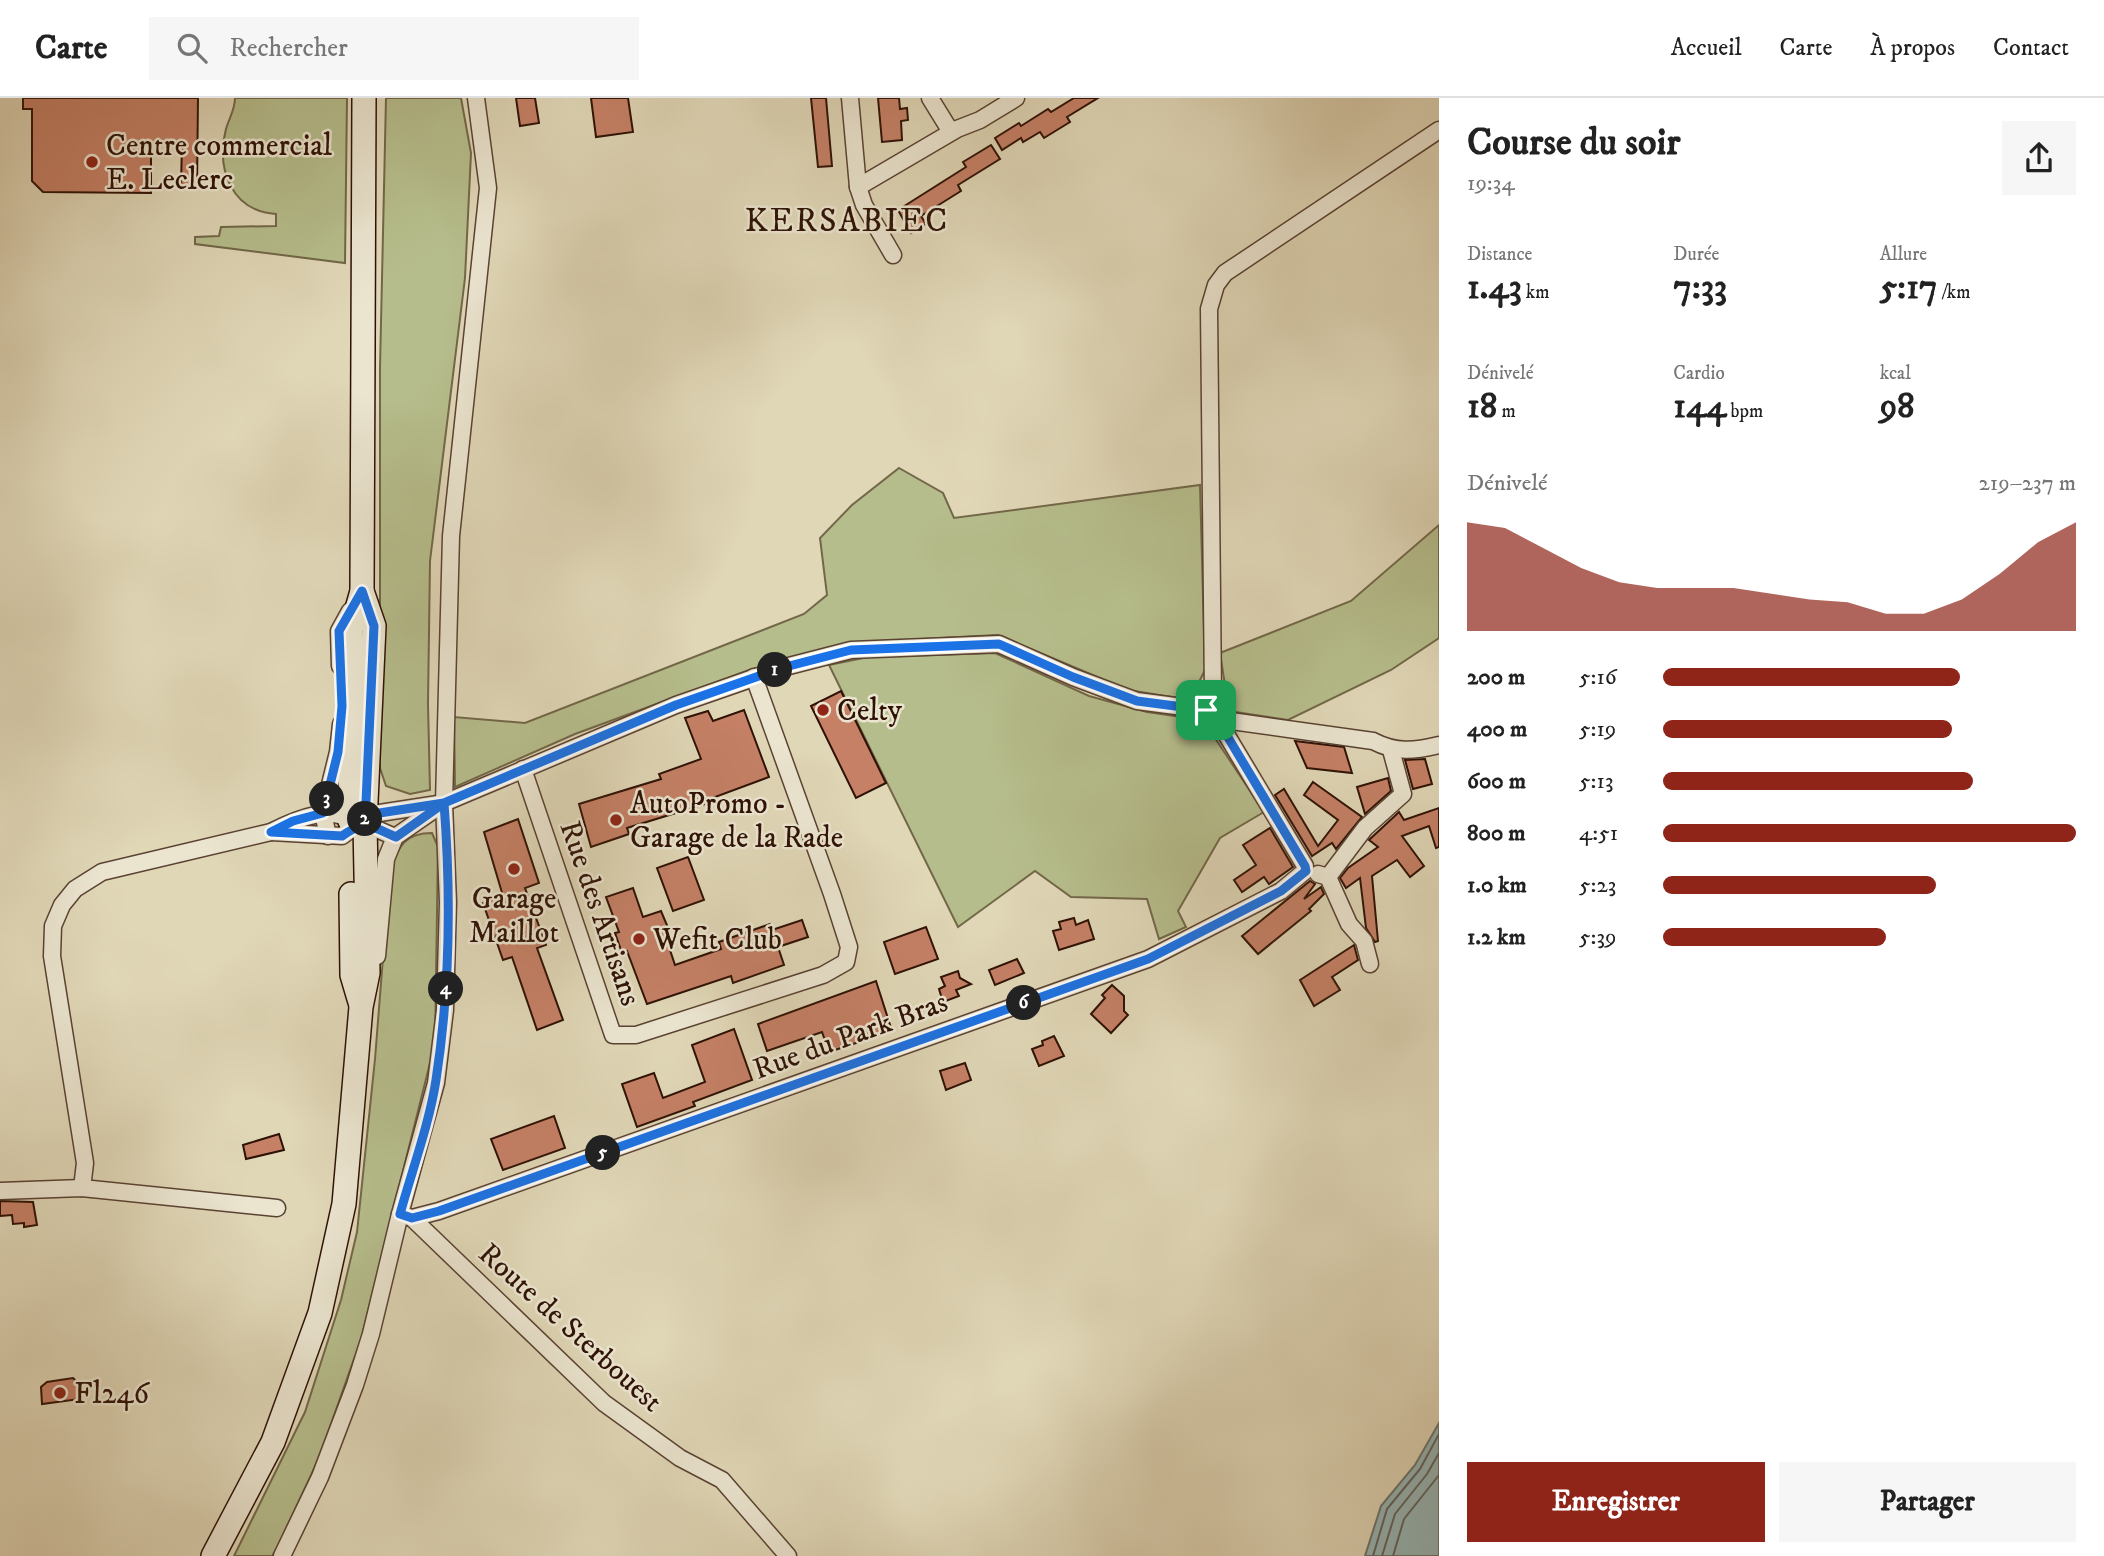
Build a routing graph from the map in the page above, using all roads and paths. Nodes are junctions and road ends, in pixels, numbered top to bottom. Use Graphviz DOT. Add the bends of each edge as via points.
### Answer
graph roads {
  1 [pos="364,98"];
  2 [pos="477,98"];
  3 [pos="850,98"];
  4 [pos="930,98"];
  5 [pos="1016,98"];
  6 [pos="1439,130"];
  7 [pos="951,132"];
  8 [pos="858,187"];
  9 [pos="893,255"];
  10 [pos="362,591"];
  11 [pos="754,677"];
  12 [pos="1212,715"];
  13 [pos="1439,745"];
  14 [pos="1391,750"];
  15 [pos="523,769"];
  16 [pos="444,803"];
  17 [pos="323,813"];
  18 [pos="356,824"];
  19 [pos="271,832"];
  20 [pos="328,836"];
  21 [pos="396,837"];
  22 [pos="1306,871"];
  23 [pos="1328,877"];
  24 [pos="1370,964"];
  25 [pos="361,1007"];
  26 [pos="82,1188"];
  27 [pos="0,1191"];
  28 [pos="277,1208"];
  29 [pos="406,1216"];
  30 [pos="213,1556"];
  31 [pos="282,1556"];
  32 [pos="788,1556"];
  1 -- 10 [label="main road"];
  2 -- 16 [label="street" via="488,188 451,536"];
  3 -- 8 [label="street"];
  4 -- 7 [label="street"];
  5 -- 7 [label="street"];
  6 -- 12 [label="street" via="1225,272 1216,285 1209,309"];
  7 -- 8 [label="street"];
  8 -- 9 [label="street"];
  10 -- 17 [label="street" via="339,631 342,706 338,752"];
  10 -- 18 [label="main road" via="351,630"];
  11 -- 12 [label="street" via="851,650 999,644 1137,701"];
  11 -- 15 [label="street"];
  11 -- 15 [label="street, Rue des Artisans" via="849,947 846,962 823,975 636,1035 613,1035"];
  12 -- 14 [label="street" via="1373,741"];
  12 -- 22 [label="street"];
  13 -- 14 [label="street"];
  14 -- 23 [label="street" via="1403,794 1365,828"];
  15 -- 16 [label="street"];
  16 -- 18 [label="street" via="373,814"];
  16 -- 21 [label="street"];
  16 -- 29 [label="street" via="445,1010 436,1083"];
  17 -- 18 [label="street"];
  17 -- 19 [label="street"];
  17 -- 20 [label="street"];
  18 -- 20 [label="street" via="342,836"];
  18 -- 21 [label="street"];
  18 -- 25 [label="main road" via="352,975"];
  19 -- 20 [label="street"];
  19 -- 26 [label="street" via="103,872 75,889 62,905 53,926 52,956 85,1163"];
  21 -- 25 [label="street" via="386,859 375,984"];
  22 -- 23 [label="street"];
  22 -- 29 [label="street, Rue du Park Bras" via="1281,891 1148,959 439,1211"];
  23 -- 24 [label="street" via="1349,924 1364,941"];
  25 -- 30 [label="main road" via="344,1204 320,1313 273,1442"];
  26 -- 27 [label="street"];
  26 -- 28 [label="street"];
  29 -- 31 [label="street" via="355,1385 320,1477"];
  29 -- 32 [label="street, Route de Sterbouest" via="604,1403 680,1458 722,1479"];
}
